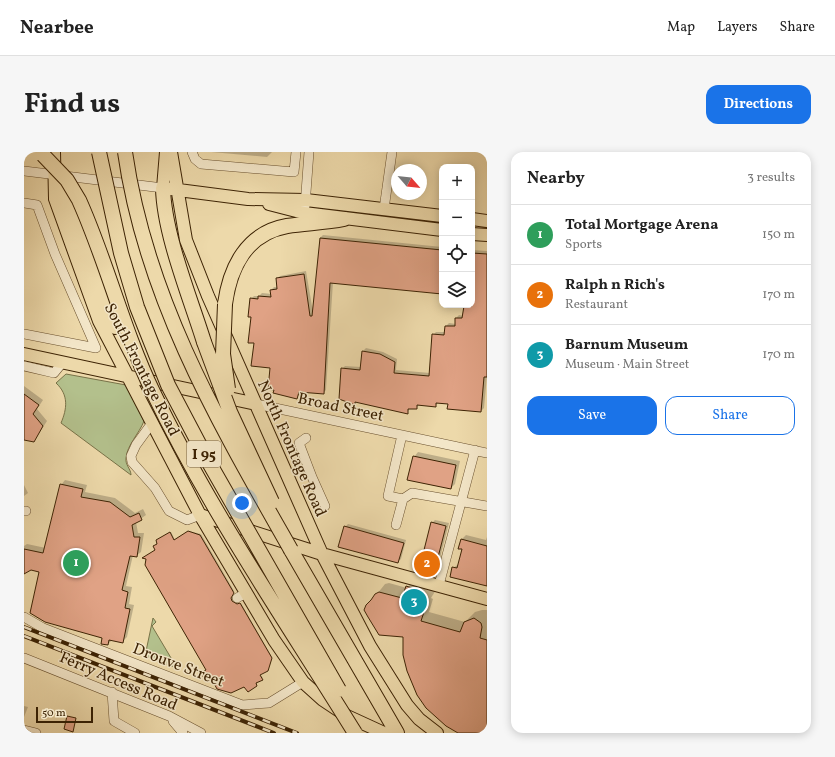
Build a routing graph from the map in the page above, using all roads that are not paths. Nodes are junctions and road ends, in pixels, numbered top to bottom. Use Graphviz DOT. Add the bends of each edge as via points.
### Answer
graph roads {
  1 [pos="99,152"];
  2 [pos="125,152"];
  3 [pos="134,152"];
  4 [pos="166,152"];
  5 [pos="171,152"];
  6 [pos="192,152"];
  7 [pos="296,152"];
  8 [pos="309,152"];
  9 [pos="392,152"];
  10 [pos="46,153"];
  11 [pos="295,163"];
  12 [pos="309,164"];
  13 [pos="24,171"];
  14 [pos="56,174"];
  15 [pos="163,188"];
  16 [pos="177,190"];
  17 [pos="248,199"];
  18 [pos="306,200"];
  19 [pos="24,203"];
  20 [pos="384,209"];
  21 [pos="304,213"];
  22 [pos="439,216"];
  23 [pos="344,218"];
  24 [pos="479,220"];
  25 [pos="383,224"];
  26 [pos="439,230"];
  27 [pos="480,235"];
  28 [pos="163,294"];
  29 [pos="24,334"];
  30 [pos="24,354"];
  31 [pos="62,362"];
  32 [pos="24,366"];
  33 [pos="127,376"];
  34 [pos="256,404"];
  35 [pos="165,417"];
  36 [pos="152,423"];
  37 [pos="402,435"];
  38 [pos="306,438"];
  39 [pos="245,445"];
  40 [pos="475,450"];
  41 [pos="487,453"];
  42 [pos="403,499"];
  43 [pos="463,501"];
  44 [pos="326,506"];
  45 [pos="487,506"];
  46 [pos="200,515"];
  47 [pos="396,525"];
  48 [pos="291,550"];
  49 [pos="322,554"];
  50 [pos="439,586"];
  51 [pos="487,599"];
  52 [pos="24,617"];
  53 [pos="24,658"];
  54 [pos="303,682"];
  55 [pos="112,692"];
  56 [pos="169,716"];
  57 [pos="24,730"];
  58 [pos="36,733"];
  59 [pos="135,733"];
  60 [pos="181,733"];
  61 [pos="188,733"];
  62 [pos="200,733"];
  63 [pos="355,733"];
  64 [pos="364,733"];
  65 [pos="384,733"];
  66 [pos="396,733"];
  67 [pos="437,733"];
  1 -- 64 [label="highway, I 95, bridge" via="114,227 129,280 168,385 207,459"];
  2 -- 28 [label="highway, I 95, bridge" via="142,233"];
  3 -- 28 [label="highway, bridge"];
  4 -- 15 [label="main road"];
  5 -- 16 [label="main road, North Frontage Road"];
  6 -- 11 [label="street" via="201,164 294,172"];
  7 -- 11 [label="street"];
  8 -- 12 [label="street"];
  9 -- 20 [label="street"];
  10 -- 14 [label="main road, South Frontage Road"];
  10 -- 35 [label="highway, bridge" via="67,180 80,204 135,354"];
  11 -- 12 [label="street"];
  12 -- 18 [label="street"];
  13 -- 14 [label="street"];
  14 -- 15 [label="street"];
  14 -- 33 [label="main road, South Frontage Road" via="55,199 81,274 99,321"];
  14 -- 35 [label="highway, bridge" via="115,327"];
  15 -- 16 [label="main road"];
  15 -- 39 [label="highway, bridge" via="171,236 204,342"];
  16 -- 17 [label="main road"];
  16 -- 34 [label="main road, North Frontage Road" via="186,240"];
  17 -- 18 [label="main road"];
  17 -- 21 [label="main road"];
  18 -- 20 [label="main road"];
  18 -- 21 [label="street"];
  19 -- 29 [label="street" via="37,205 57,260 96,348"];
  20 -- 22 [label="main road"];
  20 -- 25 [label="main road"];
  21 -- 23 [label="main road"];
  23 -- 25 [label="main road"];
  23 -- 39 [label="highway, bridge" via="320,224 278,228 255,240 240,255 233,268 228,281 223,343 230,398"];
  24 -- 27 [label="main road"];
  25 -- 26 [label="main road"];
  28 -- 48 [label="highway, I 95, bridge" via="208,401"];
  30 -- 31 [label="main road, Broad Street"];
  31 -- 32 [label="street" via="54,372"];
  31 -- 33 [label="main road, Broad Street"];
  33 -- 34 [label="main road, Broad Street"];
  33 -- 36 [label="main road, South Frontage Road"];
  34 -- 37 [label="street, Broad Street"];
  34 -- 49 [label="main road, North Frontage Road"];
  35 -- 63 [label="highway, bridge" via="220,516"];
  36 -- 46 [label="main road, South Frontage Road"];
  36 -- 46 [label="street" via="136,445 131,456 132,462 155,488 168,512 187,520"];
  37 -- 40 [label="street, Broad Street"];
  37 -- 42 [label="street" via="388,496"];
  38 -- 44 [label="street" via="299,443"];
  39 -- 48 [label="highway, bridge" via="268,490"];
  40 -- 41 [label="street, Broad Street"];
  40 -- 43 [label="street"];
  42 -- 43 [label="street" via="412,493 454,502"];
  42 -- 47 [label="street"];
  43 -- 45 [label="street"];
  43 -- 50 [label="street"];
  46 -- 49 [label="main road"];
  46 -- 54 [label="main road, South Frontage Road" via="241,595"];
  48 -- 66 [label="highway, I 95"];
  49 -- 50 [label="main road"];
  49 -- 67 [label="main road, North Frontage Road" via="370,646 407,705 419,719"];
  50 -- 51 [label="main road"];
  52 -- 54 [label="street, Drouve Street" via="43,628 242,705 269,703"];
  53 -- 55 [label="street, Ferry Access Road"];
  54 -- 65 [label="main road, South Frontage Road" via="323,700 347,716"];
  55 -- 56 [label="street, Ferry Access Road"];
  55 -- 59 [label="street" via="114,721"];
  56 -- 60 [label="street"];
  56 -- 61 [label="street"];
  56 -- 62 [label="street, Ferry Access Road"];
  57 -- 58 [label="street"];
}
